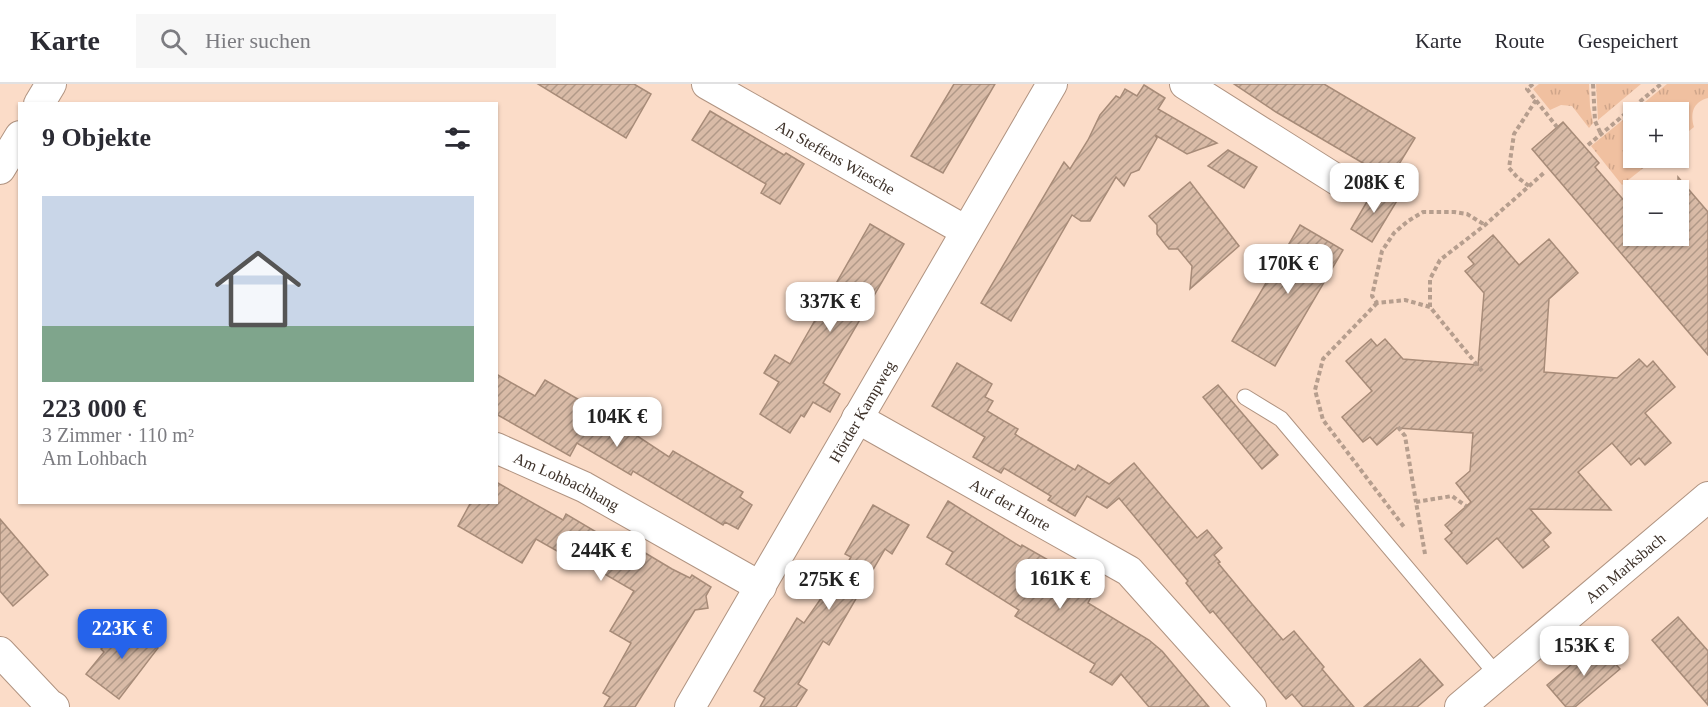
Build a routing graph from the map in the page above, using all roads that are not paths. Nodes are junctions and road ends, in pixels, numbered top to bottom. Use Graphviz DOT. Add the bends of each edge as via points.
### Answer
graph roads {
  1 [pos="51,84"];
  2 [pos="707,84"];
  3 [pos="1052,84"];
  4 [pos="1185,84"];
  5 [pos="40,102"];
  6 [pos="14,140"];
  7 [pos="0,170"];
  8 [pos="1342,183"];
  9 [pos="966,231"];
  10 [pos="1245,397"];
  11 [pos="857,418"];
  12 [pos="498,449"];
  13 [pos="1708,497"];
  14 [pos="761,586"];
  15 [pos="0,652"];
  16 [pos="1497,676"];
  17 [pos="54,707"];
  18 [pos="690,707"];
  19 [pos="1251,707"];
  20 [pos="1460,707"];
  1 -- 5 [label="street"];
  2 -- 9 [label="street, An Steffens Wiesche"];
  3 -- 9 [label="street, Hörder Kampweg"];
  4 -- 8 [label="street"];
  6 -- 7 [label="street"];
  9 -- 11 [label="street, Hörder Kampweg"];
  10 -- 16 [label="lane" via="1281,419"];
  11 -- 14 [label="street, Hörder Kampweg"];
  11 -- 19 [label="street, Auf der Horte" via="1129,571"];
  12 -- 14 [label="street, Am Lohbachhang" via="584,487"];
  13 -- 16 [label="street, Am Marksbach"];
  14 -- 18 [label="street, Hörder Kampweg"];
  15 -- 17 [label="street"];
  16 -- 20 [label="street, Am Marksbach"];
}
